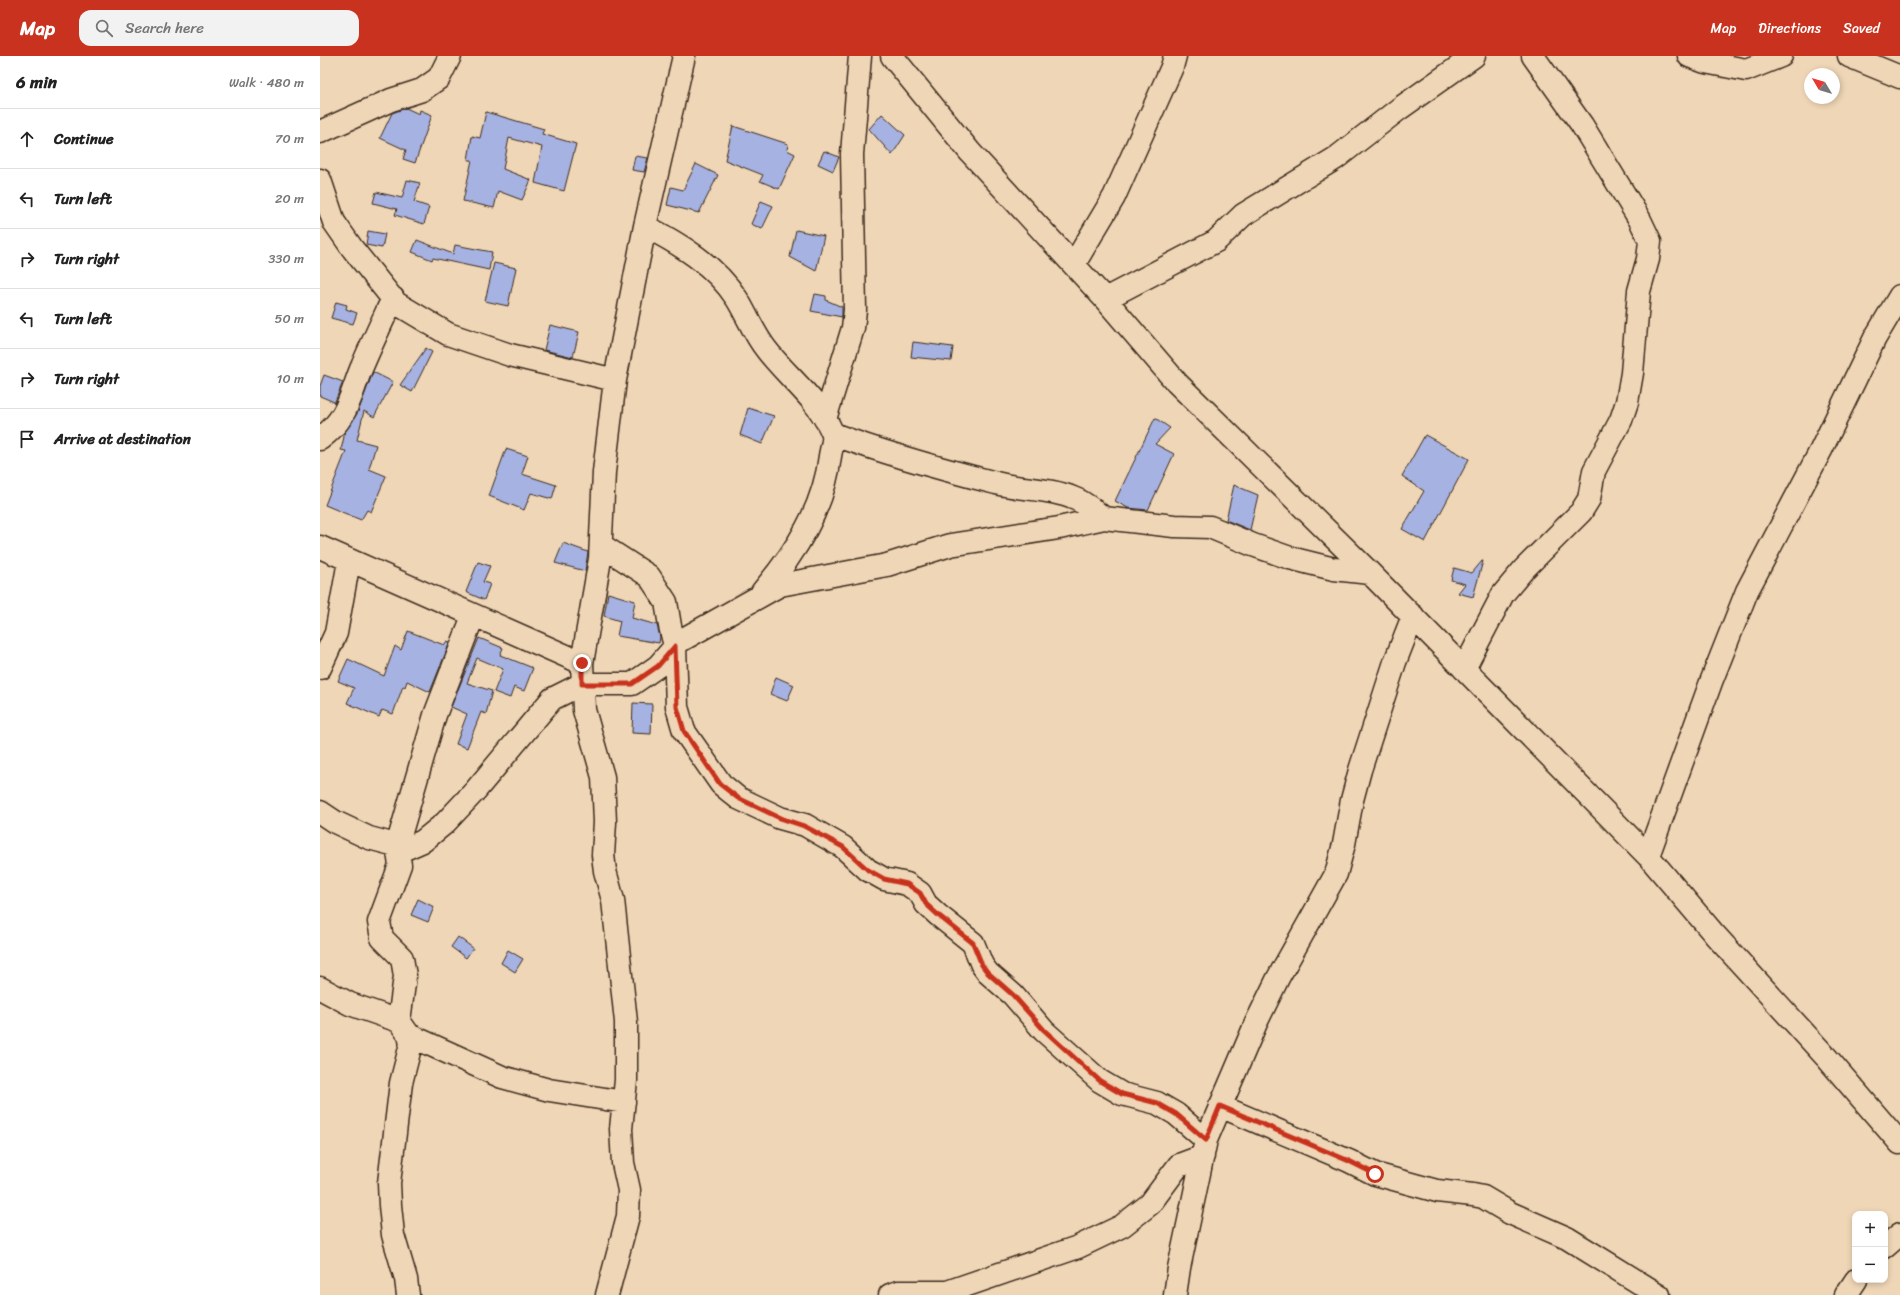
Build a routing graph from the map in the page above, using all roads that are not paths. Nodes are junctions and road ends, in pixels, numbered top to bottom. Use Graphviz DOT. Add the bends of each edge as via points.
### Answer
graph roads {
  1 [pos="450,56"];
  2 [pos="684,56"];
  3 [pos="860,56"];
  4 [pos="892,56"];
  5 [pos="1175,56"];
  6 [pos="1474,56"];
  7 [pos="1532,56"];
  8 [pos="1689,56"];
  9 [pos="1781,56"];
  10 [pos="1849,56"];
  11 [pos="1900,77"];
  12 [pos="320,132"];
  13 [pos="320,180"];
  14 [pos="645,226"];
  15 [pos="1074,264"];
  16 [pos="1900,296"];
  17 [pos="393,298"];
  18 [pos="1105,299"];
  19 [pos="615,380"];
  20 [pos="829,426"];
  21 [pos="324,429"];
  22 [pos="1104,518"];
  23 [pos="601,545"];
  24 [pos="320,548"];
  25 [pos="349,561"];
  26 [pos="1370,573"];
  27 [pos="760,594"];
  28 [pos="474,616"];
  29 [pos="1412,616"];
  30 [pos="675,646"];
  31 [pos="320,668"];
  32 [pos="1464,669"];
  33 [pos="582,674"];
  34 [pos="320,812"];
  35 [pos="397,846"];
  36 [pos="1648,856"];
  37 [pos="320,988"];
  38 [pos="404,1028"];
  39 [pos="624,1102"];
  40 [pos="1220,1106"];
  41 [pos="1900,1143"];
  42 [pos="1205,1148"];
  43 [pos="1900,1234"];
  44 [pos="1888,1244"];
  45 [pos="1854,1283"];
  46 [pos="408,1295"];
  47 [pos="607,1295"];
  48 [pos="890,1295"];
  49 [pos="1175,1295"];
  50 [pos="1659,1295"];
  51 [pos="1846,1295"];
  1 -- 12 [label="street" via="439,78 422,90 391,100"];
  2 -- 14 [label="street"];
  3 -- 20 [label="street" via="852,154 855,310"];
  4 -- 15 [label="street" via="970,152"];
  5 -- 15 [label="street" via="1114,197"];
  6 -- 18 [label="street" via="1336,158 1243,215 1216,241"];
  7 -- 32 [label="street" via="1582,125 1650,241 1639,291 1627,402 1621,420 1594,470 1589,499 1581,512 1524,569 1503,594"];
  8 -- 9 [label="street" via="1705,62 1746,70"];
  10 -- 11 [label="street"];
  13 -- 17 [label="street" via="334,222"];
  14 -- 19 [label="street"];
  14 -- 20 [label="street" via="681,245 712,270 736,298 765,349 799,384"];
  15 -- 18 [label="street"];
  16 -- 36 [label="street" via="1875,338 1821,450 1747,591"];
  17 -- 19 [label="street" via="396,303 448,334 510,355"];
  17 -- 21 [label="street" via="361,369 348,408"];
  18 -- 26 [label="street" via="1177,383"];
  19 -- 23 [label="street" via="604,472"];
  20 -- 22 [label="street" via="874,449 996,484 1048,491 1073,498"];
  20 -- 27 [label="street" via="828,478 818,506 800,542"];
  22 -- 26 [label="street" via="1174,526 1210,527 1253,546 1290,558 1334,569"];
  22 -- 27 [label="street" via="1059,528 950,545 887,565 780,585"];
  23 -- 30 [label="street" via="649,576 666,602"];
  23 -- 33 [label="street"];
  24 -- 25 [label="street"];
  25 -- 28 [label="street"];
  25 -- 31 [label="street" via="336,633"];
  26 -- 29 [label="street"];
  27 -- 30 [label="street"];
  28 -- 33 [label="street"];
  28 -- 35 [label="street" via="436,715"];
  29 -- 32 [label="street"];
  29 -- 40 [label="street" via="1360,770 1336,874 1278,978"];
  30 -- 33 [label="street" via="658,666 632,684"];
  30 -- 42 [label="street" via="677,707 684,731 720,784 738,798 780,818 804,826 843,847 868,870 884,879 907,884 920,893 926,904 973,943 988,973 1013,995 1044,1030 1100,1081 1122,1094 1157,1103 1176,1114"];
  32 -- 36 [label="street"];
  33 -- 35 [label="street" via="552,699 445,822 423,841 407,848"];
  33 -- 39 [label="street" via="584,710 603,777 603,855 613,900 626,1022"];
  34 -- 35 [label="street" via="369,838"];
  35 -- 38 [label="street" via="400,865 379,922 382,938 402,958 405,976"];
  36 -- 41 [label="street"];
  37 -- 38 [label="street"];
  38 -- 39 [label="street" via="502,1077 549,1090"];
  38 -- 46 [label="street" via="412,1044 401,1083 390,1183 393,1234"];
  39 -- 47 [label="street" via="621,1129 623,1163 629,1190 628,1216"];
  40 -- 42 [label="street"];
  40 -- 50 [label="street" via="1375,1174 1437,1191 1483,1197 1567,1238"];
  42 -- 48 [label="street" via="1179,1165 1150,1204 1122,1226 1078,1247 947,1292 898,1292"];
  42 -- 49 [label="street"];
  43 -- 44 [label="street"];
  45 -- 51 [label="street"];
}
